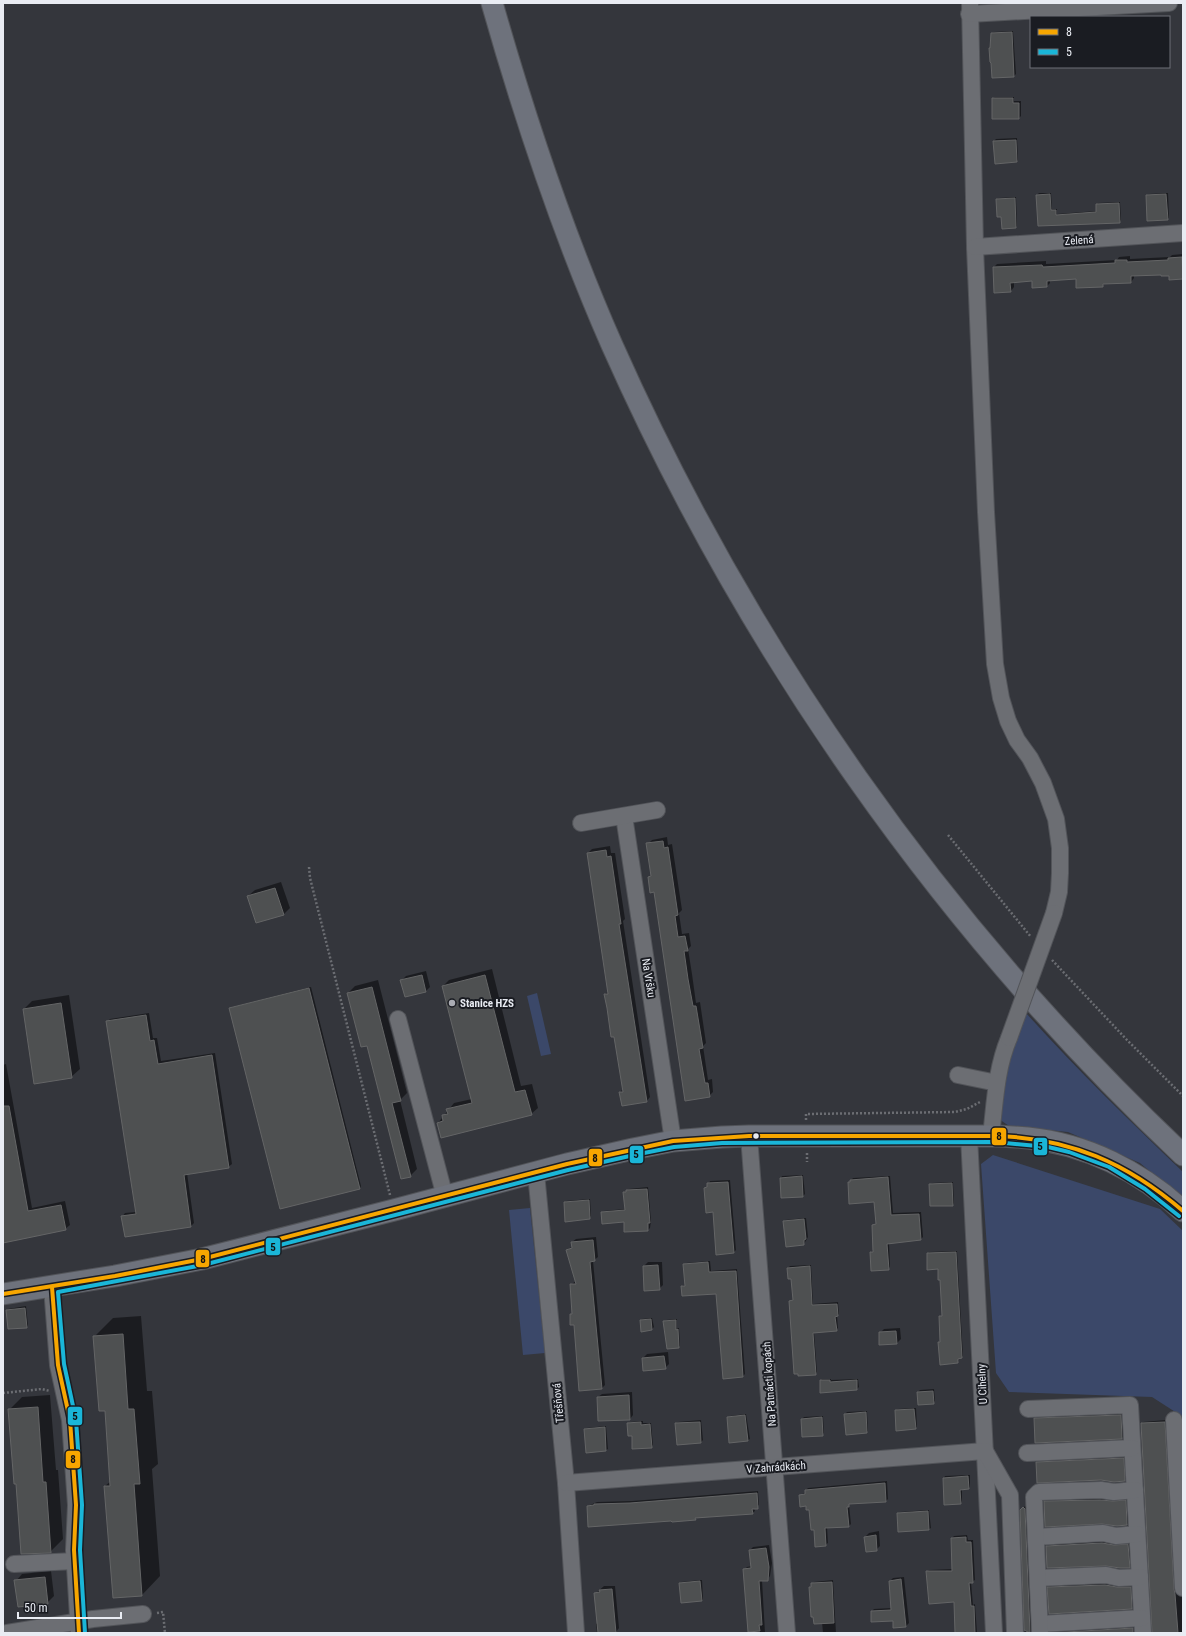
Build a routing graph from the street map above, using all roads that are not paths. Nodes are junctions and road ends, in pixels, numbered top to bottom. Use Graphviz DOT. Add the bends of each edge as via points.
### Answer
graph roads {
  1 [pos="492,3"];
  2 [pos="1169,3"];
  3 [pos="970,9"];
  4 [pos="1183,234"];
  5 [pos="975,247"];
  6 [pos="657,810"];
  7 [pos="624,816"];
  8 [pos="581,823"];
  9 [pos="398,1019"];
  10 [pos="958,1076"];
  11 [pos="997,1083"];
  12 [pos="749,1136"];
  13 [pos="969,1136"];
  14 [pos="991,1136"];
  15 [pos="673,1141"];
  16 [pos="1183,1155"];
  17 [pos="536,1173"];
  18 [pos="445,1197"];
  19 [pos="1183,1211"];
  20 [pos="52,1287"];
  21 [pos="3,1294"];
  22 [pos="1028,1409"];
  23 [pos="1174,1420"];
  24 [pos="1132,1448"];
  25 [pos="985,1451"];
  26 [pos="1027,1453"];
  27 [pos="775,1467"];
  28 [pos="566,1483"];
  29 [pos="1180,1487"];
  30 [pos="1135,1490"];
  31 [pos="1181,1528"];
  32 [pos="1137,1534"];
  33 [pos="1036,1537"];
  34 [pos="75,1561"];
  35 [pos="14,1564"];
  36 [pos="1140,1577"];
  37 [pos="1038,1578"];
  38 [pos="1183,1578"];
  39 [pos="143,1614"];
  40 [pos="1143,1626"];
  41 [pos="78,1627"];
  42 [pos="1040,1628"];
  43 [pos="8,1633"];
  44 [pos="576,1633"];
  45 [pos="787,1633"];
  46 [pos="994,1633"];
  47 [pos="1015,1633"];
  1 -- 16 [label="main road" via="529,126 588,288 674,474 714,552 756,624 812,713 866,791 947,899 1082,1054"];
  2 -- 3 [label="street"];
  3 -- 5 [label="street"];
  4 -- 5 [label="street, Zelená"];
  5 -- 11 [label="street, bridge" via="986,512 996,664 1006,717 1043,783 1056,819 1060,848 1059,892 1054,912 1000,1062"];
  6 -- 7 [label="street"];
  7 -- 8 [label="street"];
  7 -- 15 [label="street, Na Vršku"];
  9 -- 18 [label="street"];
  10 -- 11 [label="street"];
  11 -- 14 [label="street"];
  12 -- 13 [label="main road"];
  12 -- 15 [label="main road"];
  12 -- 27 [label="street, Na Patnácti kopách"];
  13 -- 14 [label="main road"];
  13 -- 25 [label="street, U Cihelny"];
  14 -- 19 [label="main road" via="1028,1138 1073,1147 1095,1155 1129,1171 1159,1190"];
  15 -- 17 [label="main road" via="603,1155"];
  17 -- 18 [label="main road"];
  17 -- 28 [label="street, Třešňová"];
  18 -- 20 [label="main road" via="202,1259"];
  20 -- 21 [label="main road"];
  20 -- 34 [label="street" via="58,1365 70,1420 76,1505"];
  22 -- 24 [label="street" via="1130,1405"];
  23 -- 29 [label="street"];
  24 -- 26 [label="street"];
  24 -- 30 [label="street"];
  25 -- 27 [label="street, V Zahrádkách"];
  25 -- 46 [label="street, U Cihelny"];
  25 -- 47 [label="street" via="1010,1495"];
  27 -- 28 [label="street, V Zahrádkách"];
  27 -- 45 [label="street, Na Patnácti kopách"];
  28 -- 44 [label="street, Třešňová"];
  29 -- 31 [label="street"];
  30 -- 32 [label="street"];
  30 -- 33 [label="street" via="1039,1492 1034,1497"];
  31 -- 38 [label="street"];
  32 -- 33 [label="street" via="1116,1536 1103,1533"];
  32 -- 36 [label="street"];
  33 -- 37 [label="street"];
  34 -- 35 [label="street"];
  34 -- 41 [label="street"];
  36 -- 37 [label="street" via="1119,1578 1106,1575"];
  36 -- 40 [label="street"];
  37 -- 42 [label="street"];
  39 -- 41 [label="street"];
  40 -- 42 [label="street"];
  41 -- 43 [label="street"];
}
